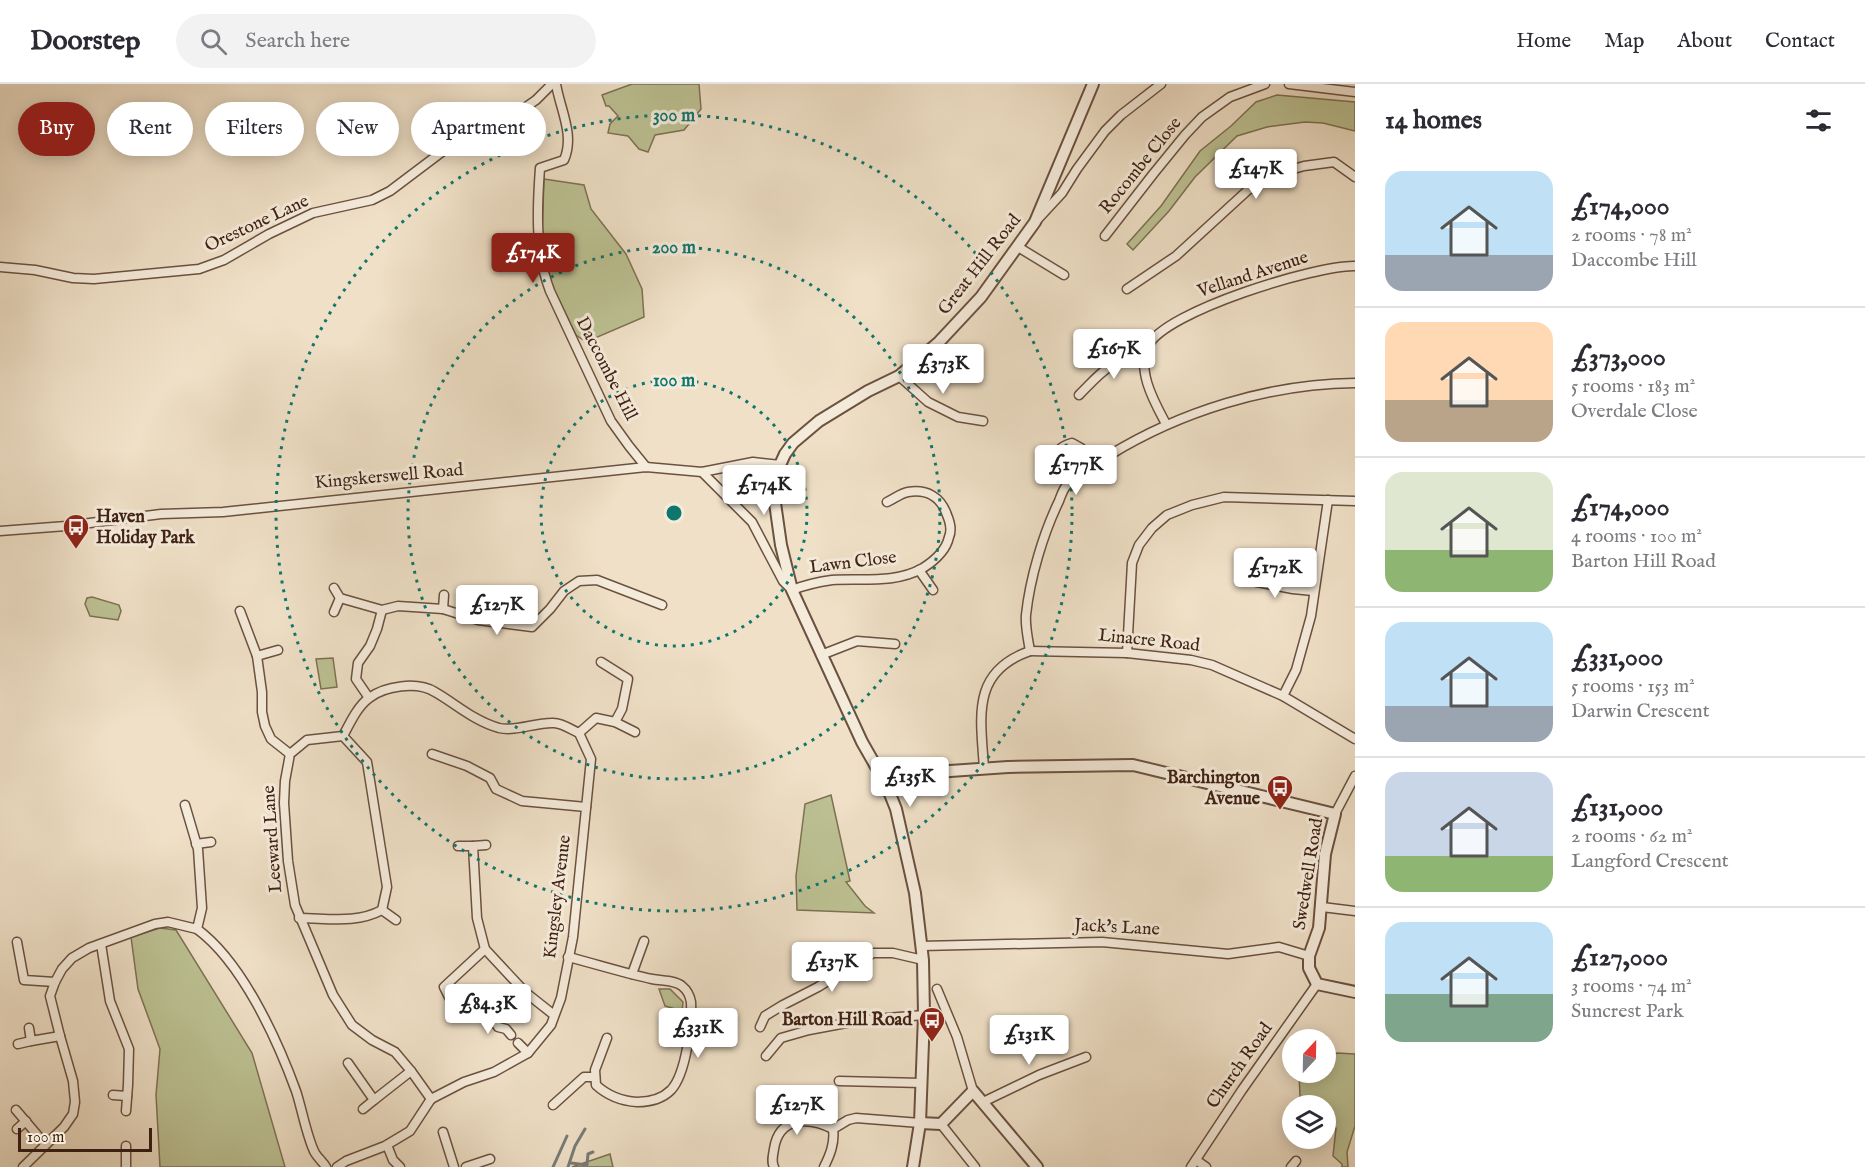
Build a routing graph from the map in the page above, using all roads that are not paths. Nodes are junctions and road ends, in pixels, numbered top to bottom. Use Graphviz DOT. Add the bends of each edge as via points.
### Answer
graph roads {
  1 [pos="554,84"];
  2 [pos="1093,84"];
  3 [pos="1161,84"];
  4 [pos="1265,84"];
  5 [pos="1289,84"];
  6 [pos="1355,92"];
  7 [pos="1355,177"];
  8 [pos="1035,222"];
  9 [pos="1105,236"];
  10 [pos="1018,247"];
  11 [pos="1355,266"];
  12 [pos="0,267"];
  13 [pos="1064,275"];
  14 [pos="1127,289"];
  15 [pos="1144,357"];
  16 [pos="899,376"];
  17 [pos="1355,383"];
  18 [pos="1079,394"];
  19 [pos="983,421"];
  20 [pos="1167,424"];
  21 [pos="780,465"];
  22 [pos="1095,465"];
  23 [pos="646,466"];
  24 [pos="1049,471"];
  25 [pos="702,472"];
  26 [pos="1328,500"];
  27 [pos="1355,501"];
  28 [pos="887,502"];
  29 [pos="0,531"];
  30 [pos="919,570"];
  31 [pos="1241,579"];
  32 [pos="334,588"];
  33 [pos="792,590"];
  34 [pos="933,590"];
  35 [pos="1313,591"];
  36 [pos="444,595"];
  37 [pos="340,598"];
  38 [pos="662,605"];
  39 [pos="443,609"];
  40 [pos="382,610"];
  41 [pos="240,611"];
  42 [pos="334,612"];
  43 [pos="895,644"];
  44 [pos="278,650"];
  45 [pos="1030,651"];
  46 [pos="1127,653"];
  47 [pos="821,655"];
  48 [pos="257,656"];
  49 [pos="601,662"];
  50 [pos="1283,696"];
  51 [pos="369,698"];
  52 [pos="615,722"];
  53 [pos="635,732"];
  54 [pos="579,734"];
  55 [pos="343,736"];
  56 [pos="1355,739"];
  57 [pos="290,754"];
  58 [pos="432,754"];
  59 [pos="984,769"];
  60 [pos="1355,776"];
  61 [pos="886,784"];
  62 [pos="185,805"];
  63 [pos="586,807"];
  64 [pos="1335,814"];
  65 [pos="211,842"];
  66 [pos="196,844"];
  67 [pos="486,845"];
  68 [pos="458,846"];
  69 [pos="473,846"];
  70 [pos="1322,907"];
  71 [pos="382,910"];
  72 [pos="1355,911"];
  73 [pos="299,918"];
  74 [pos="396,920"];
  75 [pos="197,929"];
  76 [pos="644,941"];
  77 [pos="17,942"];
  78 [pos="101,944"];
  79 [pos="921,946"];
  80 [pos="485,950"];
  81 [pos="1309,956"];
  82 [pos="568,957"];
  83 [pos="923,960"];
  84 [pos="632,974"];
  85 [pos="55,982"];
  86 [pos="1315,982"];
  87 [pos="937,989"];
  88 [pos="1355,992"];
  89 [pos="490,1014"];
  90 [pos="554,1015"];
  91 [pos="924,1015"];
  92 [pos="459,1017"];
  93 [pos="760,1027"];
  94 [pos="29,1028"];
  95 [pos="60,1036"];
  96 [pos="607,1038"];
  97 [pos="31,1041"];
  98 [pos="18,1044"];
  99 [pos="528,1053"];
  100 [pos="766,1056"];
  101 [pos="1086,1057"];
  102 [pos="348,1063"];
  103 [pos="411,1071"];
  104 [pos="595,1077"];
  105 [pos="839,1082"];
  106 [pos="922,1083"];
  107 [pos="973,1091"];
  108 [pos="113,1095"];
  109 [pos="127,1096"];
  110 [pos="431,1099"];
  111 [pos="374,1100"];
  112 [pos="983,1102"];
  113 [pos="553,1105"];
  114 [pos="363,1109"];
  115 [pos="16,1110"];
  116 [pos="126,1112"];
  117 [pos="26,1121"];
  118 [pos="920,1123"];
  119 [pos="941,1124"];
  120 [pos="17,1129"];
  121 [pos="833,1130"];
  122 [pos="444,1132"];
  123 [pos="45,1144"];
  124 [pos="387,1145"];
  125 [pos="126,1146"];
  126 [pos="490,1159"];
  127 [pos="1194,1163"];
  128 [pos="23,1167"];
  129 [pos="126,1167"];
  130 [pos="326,1167"];
  131 [pos="337,1167"];
  132 [pos="400,1167"];
  133 [pos="454,1167"];
  134 [pos="466,1167"];
  135 [pos="774,1167"];
  136 [pos="824,1167"];
  137 [pos="914,1167"];
  138 [pos="975,1167"];
  139 [pos="1037,1167"];
  140 [pos="1206,1167"];
  1 -- 12 [label="street, Orestone Lane" via="510,118 455,142 390,191 372,200 313,213 199,269 94,279"];
  1 -- 23 [label="street, Daccombe Hill" via="564,114 568,146 564,160 540,168 538,231 543,273 611,421"];
  2 -- 8 [label="street, Great Hill Road"];
  3 -- 8 [label="street" via="1105,131 1062,193"];
  4 -- 9 [label="street, Rocombe Close" via="1230,97 1203,117"];
  5 -- 6 [label="street"];
  7 -- 14 [label="street" via="1334,162 1276,174 1248,189 1176,256"];
  8 -- 10 [label="street, Great Hill Road"];
  10 -- 13 [label="street"];
  10 -- 16 [label="street, Great Hill Road" via="981,297 939,342"];
  11 -- 15 [label="street, Velland Avenue" via="1322,270 1258,288 1195,312 1169,326 1149,344"];
  15 -- 18 [label="street" via="1113,364"];
  15 -- 20 [label="street" via="1148,383"];
  16 -- 19 [label="street" via="928,402 958,417"];
  16 -- 21 [label="street, Great Hill Road" via="819,421 794,443"];
  17 -- 20 [label="street" via="1329,383 1247,398"];
  20 -- 22 [label="street"];
  21 -- 25 [label="street, Kingskerswell Road" via="753,462"];
  21 -- 33 [label="street" via="775,503"];
  22 -- 24 [label="street" via="1072,443 1058,449"];
  22 -- 45 [label="street" via="1066,486 1048,523 1026,616"];
  23 -- 25 [label="street, Kingskerswell Road"];
  23 -- 29 [label="street, Kingskerswell Road" via="223,512 161,514"];
  25 -- 33 [label="street" via="752,522 783,581"];
  26 -- 27 [label="street"];
  26 -- 35 [label="street"];
  26 -- 46 [label="street" via="1224,496 1167,515 1139,545 1132,563"];
  28 -- 30 [label="street, Lawn Close" via="905,492 923,491 936,496 944,506 950,536 944,549"];
  30 -- 33 [label="street, Lawn Close" via="877,580 833,580"];
  30 -- 34 [label="street, Lawn Close"];
  31 -- 35 [label="street"];
  32 -- 37 [label="street"];
  33 -- 47 [label="street"];
  35 -- 50 [label="street" via="1311,616 1296,670"];
  36 -- 39 [label="street"];
  37 -- 40 [label="street"];
  37 -- 42 [label="street"];
  38 -- 39 [label="street" via="597,580 579,581 564,591 532,627 478,620"];
  39 -- 40 [label="street" via="398,606"];
  40 -- 51 [label="street" via="377,629 358,663 356,679"];
  41 -- 48 [label="street"];
  43 -- 47 [label="street" via="857,641"];
  44 -- 48 [label="street"];
  45 -- 46 [label="street, Linacre Road"];
  45 -- 59 [label="street" via="998,669 985,690 981,705"];
  46 -- 50 [label="street, Linacre Road" via="1212,664"];
  47 -- 61 [label="street"];
  48 -- 57 [label="street" via="265,726 271,739"];
  49 -- 52 [label="street" via="628,679"];
  50 -- 56 [label="street, Linacre Road"];
  51 -- 54 [label="street" via="386,690 424,687 483,723 502,729 556,723"];
  51 -- 55 [label="street"];
  52 -- 53 [label="street"];
  52 -- 54 [label="street" via="596,718"];
  54 -- 63 [label="street" via="591,759"];
  55 -- 57 [label="street" via="307,740"];
  55 -- 71 [label="street" via="367,762 387,887"];
  57 -- 73 [label="street, Leeward Lane" via="285,781 287,850"];
  58 -- 63 [label="street" via="490,778 496,789 522,801"];
  59 -- 61 [label="street" via="922,775"];
  59 -- 64 [label="street" via="1133,765"];
  60 -- 64 [label="street, Swedwell Road"];
  61 -- 79 [label="street" via="896,808 915,893"];
  62 -- 66 [label="street"];
  63 -- 82 [label="street, Kingsley Avenue"];
  64 -- 70 [label="street, Swedwell Road" via="1325,855"];
  65 -- 66 [label="street"];
  66 -- 75 [label="street" via="202,908"];
  67 -- 69 [label="street"];
  68 -- 69 [label="street"];
  69 -- 80 [label="street" via="477,918"];
  70 -- 72 [label="street"];
  70 -- 81 [label="street, Swedwell Road"];
  71 -- 73 [label="street" via="359,919"];
  71 -- 74 [label="street"];
  73 -- 103 [label="street, Leeward Lane" via="333,994 352,1025 394,1052"];
  75 -- 78 [label="street" via="168,922"];
  75 -- 130 [label="street" via="231,963 264,1019 297,1093 315,1152"];
  76 -- 84 [label="street"];
  77 -- 85 [label="street" via="24,980"];
  78 -- 85 [label="street" via="72,957"];
  78 -- 109 [label="street" via="110,1001 129,1049"];
  79 -- 81 [label="street, Jack's Lane" via="1102,942 1228,954 1279,947"];
  79 -- 83 [label="street"];
  80 -- 90 [label="street" via="525,992"];
  80 -- 92 [label="street" via="444,987"];
  81 -- 86 [label="street, Swedwell Road"];
  82 -- 84 [label="street"];
  82 -- 90 [label="street, Kingsley Avenue"];
  83 -- 91 [label="street"];
  83 -- 93 [label="street" via="873,953 765,1016"];
  84 -- 104 [label="street" via="680,984 687,991 691,1000 688,1044 679,1077 671,1090 647,1102 616,1098 596,1085"];
  85 -- 95 [label="street" via="50,996"];
  86 -- 88 [label="street"];
  86 -- 127 [label="street, Church Road"];
  87 -- 107 [label="street"];
  89 -- 99 [label="street" via="498,1027 506,1029"];
  90 -- 99 [label="street, Kingsley Avenue" via="551,1025"];
  91 -- 100 [label="street" via="862,1020 809,1030 781,1038"];
  91 -- 106 [label="street"];
  94 -- 97 [label="street"];
  95 -- 97 [label="street"];
  95 -- 123 [label="street" via="74,1081 75,1102 73,1114 64,1127"];
  96 -- 104 [label="street"];
  97 -- 98 [label="street"];
  99 -- 110 [label="street, Kingsley Avenue"];
  101 -- 112 [label="street"];
  102 -- 111 [label="street"];
  103 -- 110 [label="street, Leeward Lane"];
  103 -- 111 [label="street"];
  104 -- 113 [label="street" via="584,1077"];
  105 -- 106 [label="street"];
  106 -- 118 [label="street"];
  107 -- 112 [label="street"];
  107 -- 119 [label="street"];
  108 -- 109 [label="street"];
  109 -- 116 [label="street"];
  110 -- 124 [label="street" via="410,1131"];
  111 -- 114 [label="street"];
  112 -- 139 [label="street"];
  115 -- 117 [label="street"];
  117 -- 120 [label="street"];
  117 -- 123 [label="street"];
  118 -- 119 [label="street"];
  118 -- 121 [label="street" via="856,1118"];
  118 -- 137 [label="street"];
  119 -- 138 [label="street"];
  121 -- 135 [label="street" via="820,1123 790,1123 776,1140"];
  121 -- 136 [label="street"];
  122 -- 133 [label="street"];
  123 -- 128 [label="street"];
  124 -- 131 [label="street"];
  124 -- 132 [label="street"];
  125 -- 129 [label="street"];
  126 -- 134 [label="street"];
  127 -- 140 [label="street"];
}
